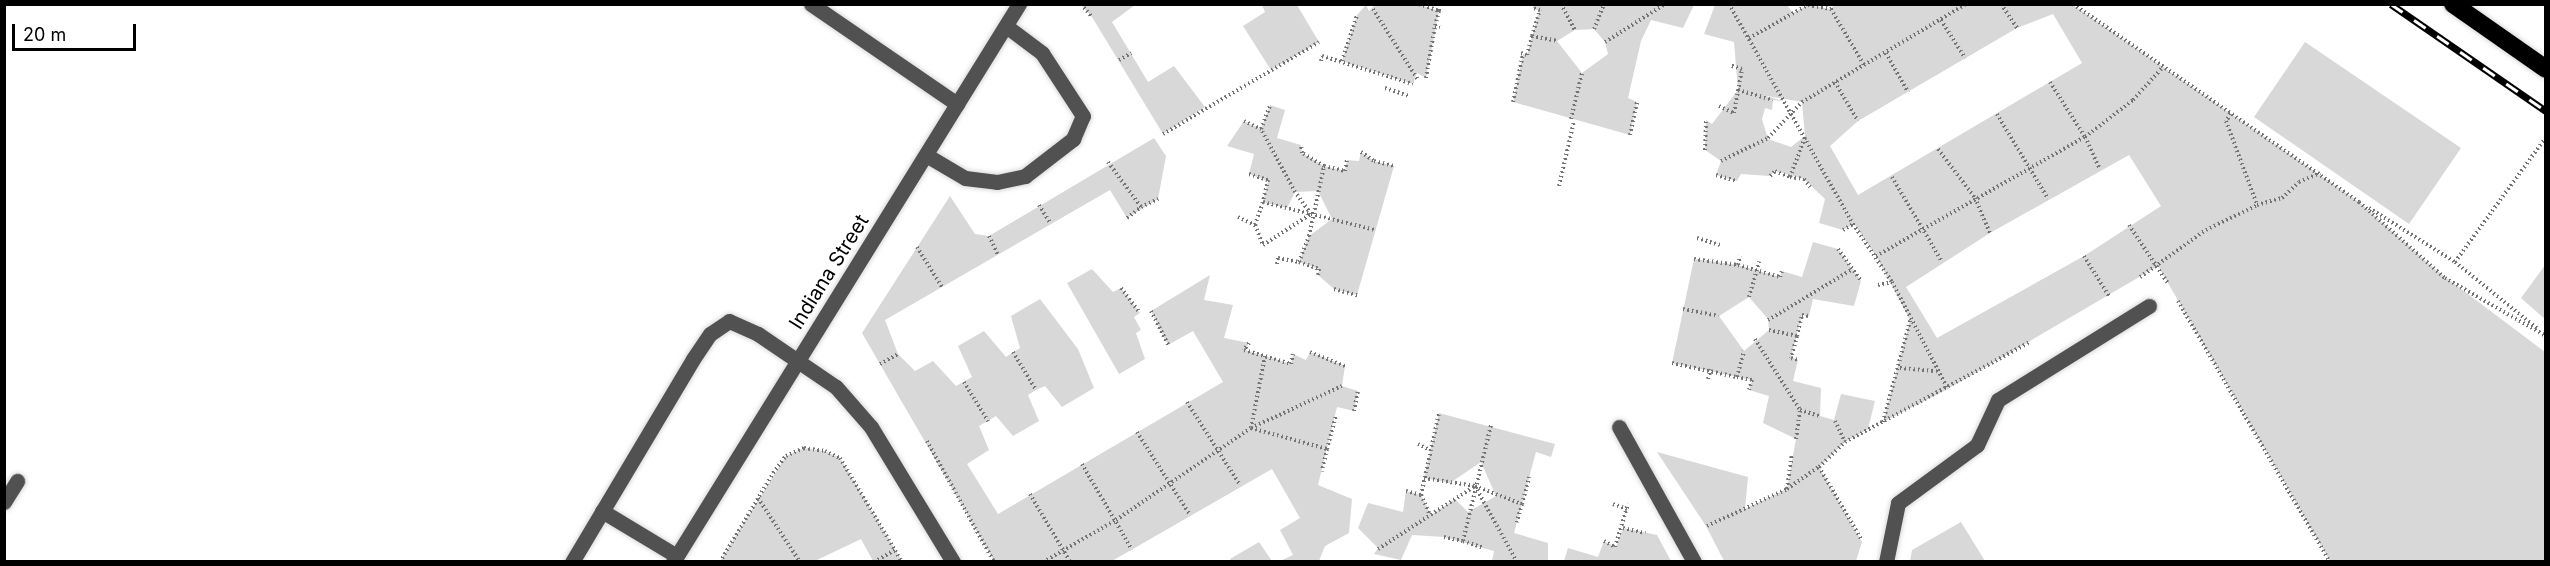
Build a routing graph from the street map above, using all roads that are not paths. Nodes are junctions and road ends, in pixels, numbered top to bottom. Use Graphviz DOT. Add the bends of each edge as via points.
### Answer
graph roads {
  1 [pos="810,4"];
  2 [pos="1019,4"];
  3 [pos="2453,4"];
  4 [pos="1006,26"];
  5 [pos="2546,69"];
  6 [pos="957,104"];
  7 [pos="926,154"];
  8 [pos="2149,306"];
  9 [pos="799,361"];
  10 [pos="1619,428"];
  11 [pos="17,482"];
  12 [pos="4,502"];
  13 [pos="602,511"];
  14 [pos="675,559"];
  15 [pos="572,561"];
  16 [pos="953,561"];
  17 [pos="1694,561"];
  18 [pos="1886,561"];
  1 -- 6 [label="street"];
  2 -- 4 [label="street, Indiana Street"];
  3 -- 5 [label="highway"];
  4 -- 6 [label="street, Indiana Street"];
  4 -- 7 [label="street" via="1042,53 1083,116 1073,139 1025,176 997,182 965,178"];
  6 -- 7 [label="street, Indiana Street"];
  7 -- 9 [label="street, Indiana Street"];
  8 -- 18 [label="street" via="1998,400 1977,445 1898,503"];
  9 -- 13 [label="street" via="729,321 710,334"];
  9 -- 14 [label="street, Indiana Street"];
  9 -- 16 [label="street" via="836,387 871,427"];
  10 -- 17 [label="street"];
  11 -- 12 [label="street"];
  13 -- 14 [label="street"];
  13 -- 15 [label="street"];
}
